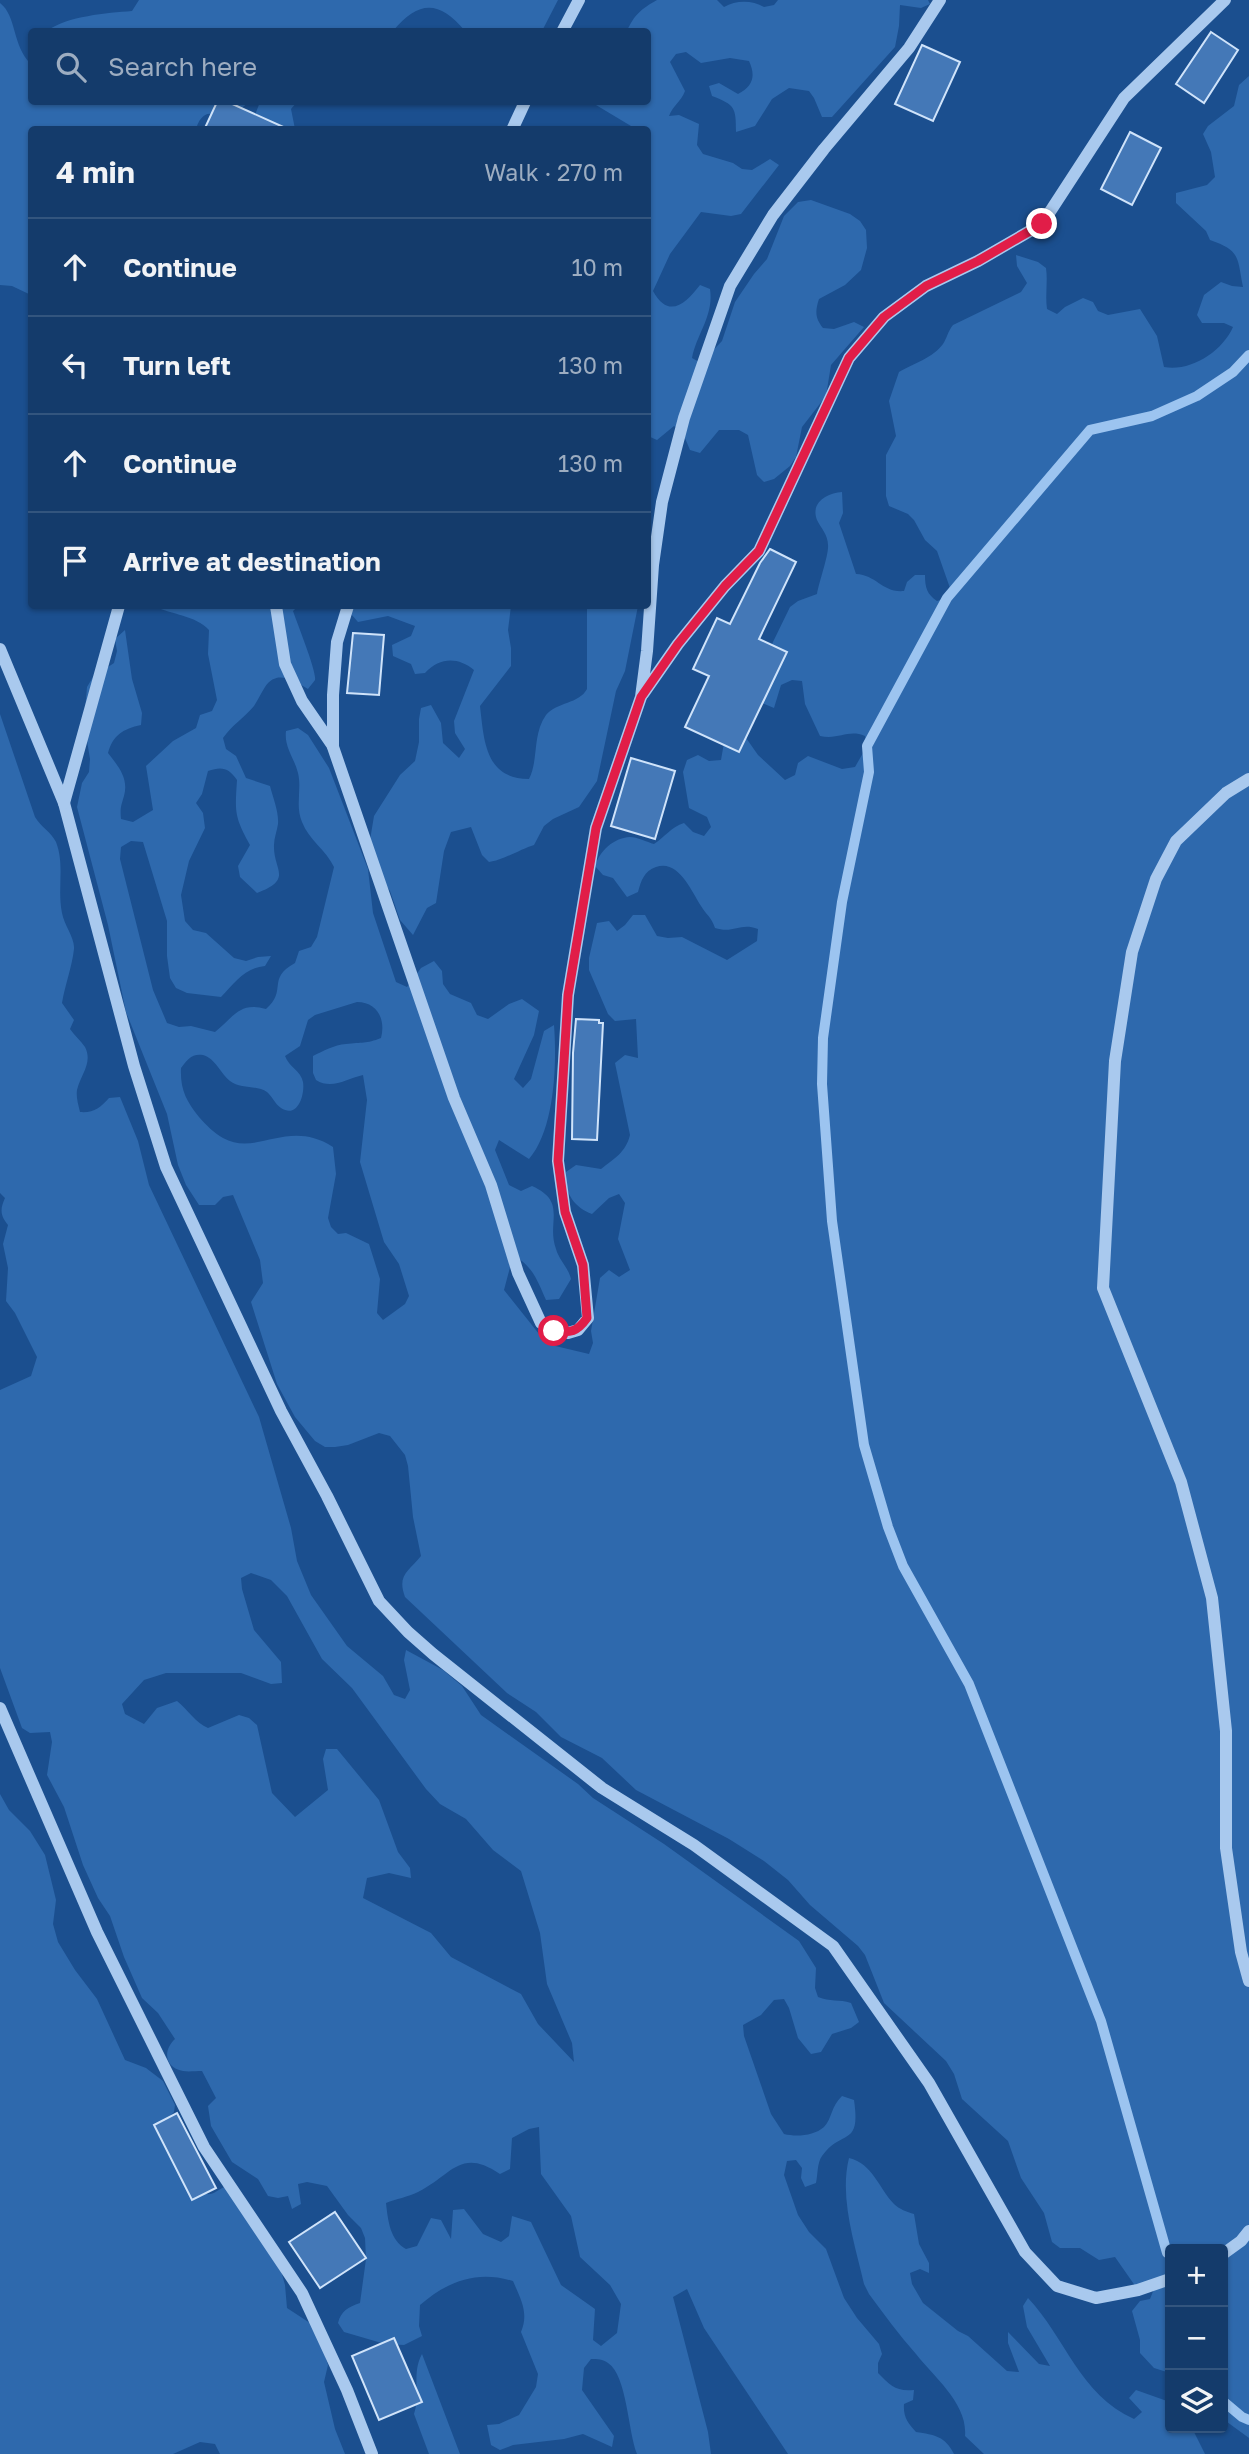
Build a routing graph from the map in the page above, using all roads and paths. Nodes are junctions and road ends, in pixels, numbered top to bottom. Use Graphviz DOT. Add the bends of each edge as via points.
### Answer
graph roads {
  1 [pos="579,0"];
  2 [pos="940,0"];
  3 [pos="1225,0"];
  4 [pos="564,28"];
  5 [pos="524,105"];
  6 [pos="514,126"];
  7 [pos="651,594"];
  8 [pos="118,609"];
  9 [pos="276,609"];
  10 [pos="347,609"];
  11 [pos="650,609"];
  12 [pos="0,649"];
  13 [pos="641,697"];
  14 [pos="333,747"];
  15 [pos="1249,779"];
  16 [pos="64,803"];
  17 [pos="0,1708"];
  18 [pos="1249,1981"];
  19 [pos="1249,2231"];
  20 [pos="1228,2250"];
  21 [pos="1165,2281"];
  22 [pos="372,2454"];
  1 -- 4 [label="street"];
  2 -- 7 [label="street" via="909,48 773,215 730,286 684,418 662,502"];
  3 -- 13 [label="street" via="1124,98 1042,224 926,286 884,317 849,358 759,551 678,644"];
  5 -- 6 [label="street"];
  8 -- 16 [label="street"];
  9 -- 14 [label="street" via="285,664 302,701"];
  10 -- 14 [label="street" via="337,642"];
  11 -- 13 [label="street"];
  12 -- 16 [label="street"];
  13 -- 14 [label="street" via="596,828 568,995 558,1161 565,1212 583,1265 587,1318 578,1331 568,1333 541,1323 518,1273 491,1185 454,1098"];
  15 -- 18 [label="street" via="1226,793 1176,842 1156,879 1132,952 1115,1060 1102,1288 1181,1482 1212,1598 1226,1731 1226,1848"];
  16 -- 21 [label="street" via="134,1066 166,1167 281,1411 379,1601 433,1654 602,1788 694,1845 833,1946 929,2083 1025,2252 1057,2286 1096,2298"];
  17 -- 22 [label="street" via="97,1932 198,2135 302,2293"];
  19 -- 20 [label="street"];
}
